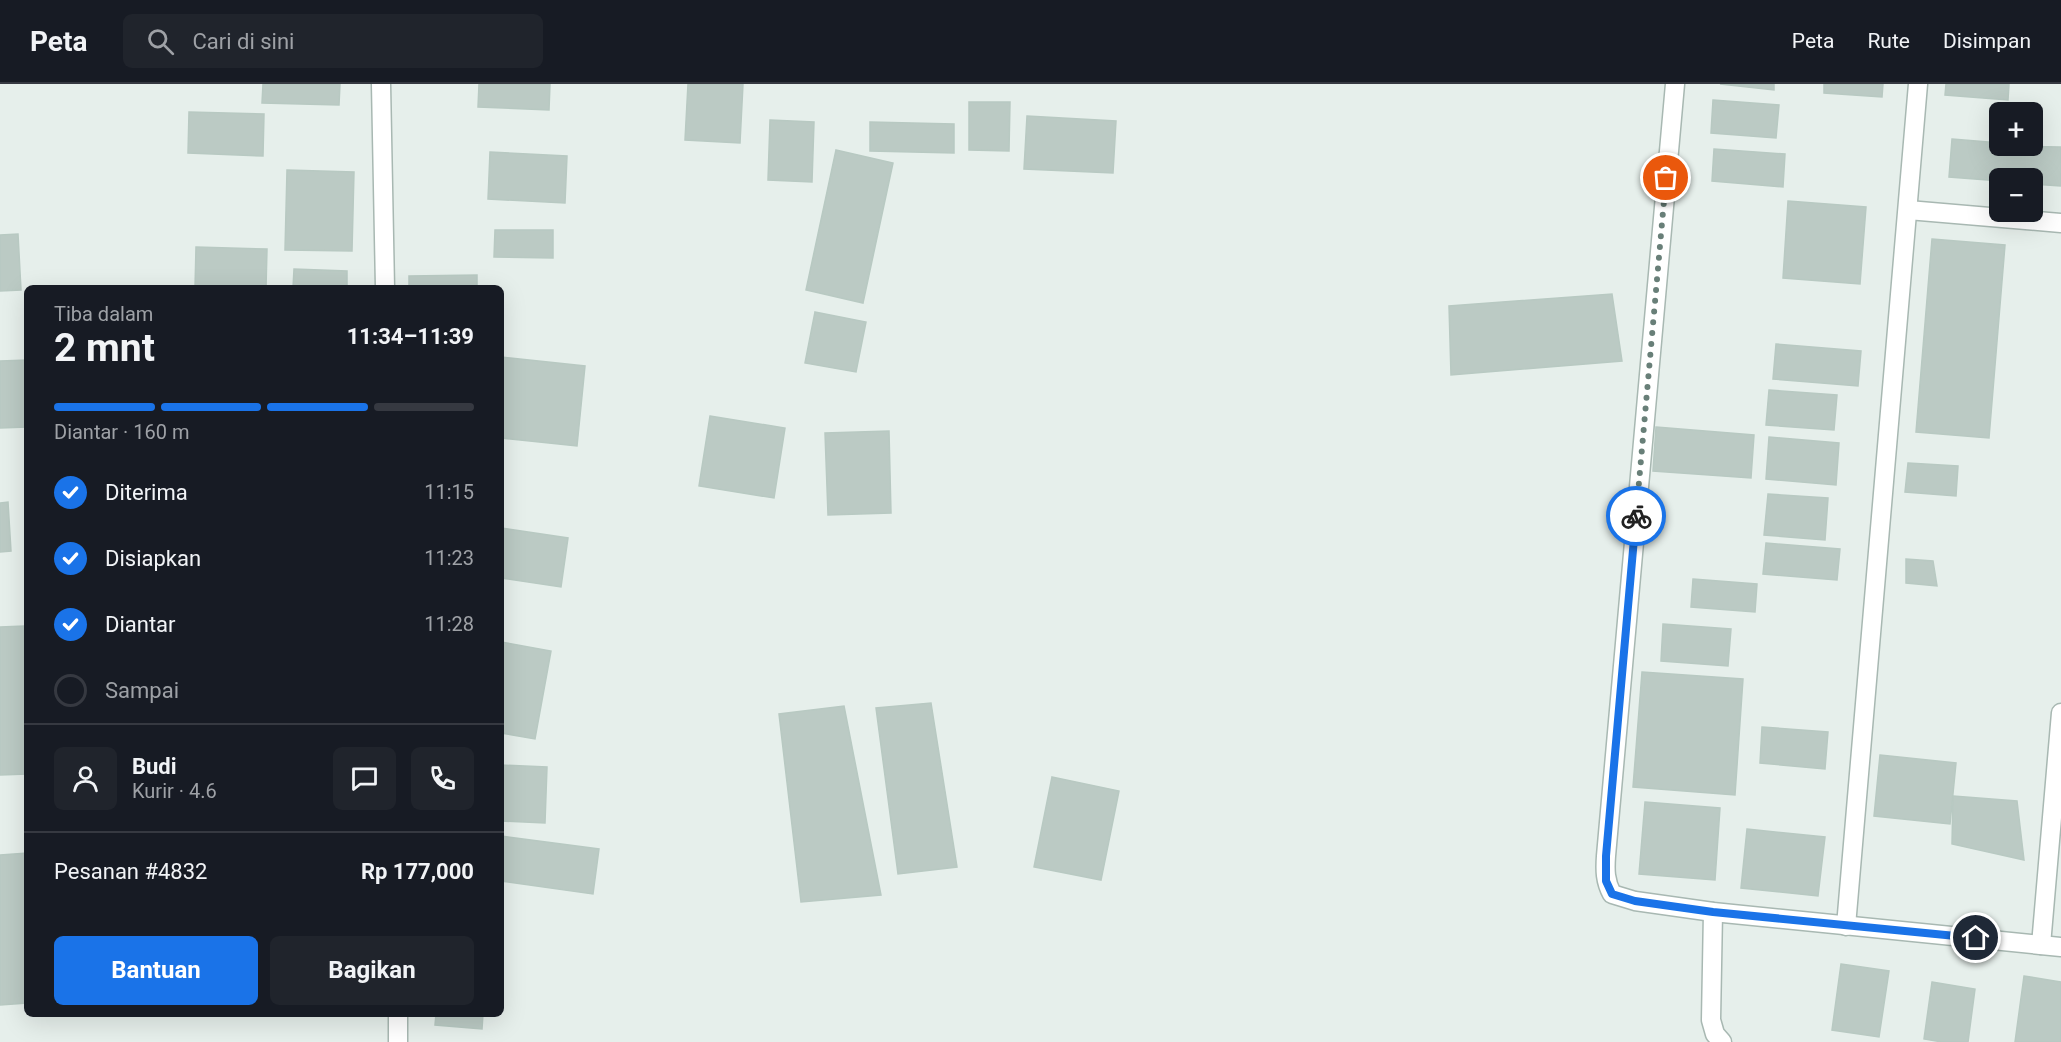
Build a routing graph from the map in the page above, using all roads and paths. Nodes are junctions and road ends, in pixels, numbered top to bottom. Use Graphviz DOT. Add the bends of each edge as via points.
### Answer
graph roads {
  1 [pos="381,84"];
  2 [pos="1675,84"];
  3 [pos="1918,84"];
  4 [pos="1908,210"];
  5 [pos="2061,223"];
  6 [pos="385,285"];
  7 [pos="2061,713"];
  8 [pos="1713,912"];
  9 [pos="1846,926"];
  10 [pos="2041,945"];
  11 [pos="2061,947"];
  12 [pos="398,1017"];
  13 [pos="398,1042"];
  14 [pos="1722,1042"];
  1 -- 6 [label="street"];
  2 -- 8 [label="street" via="1605,872 1608,887 1617,896"];
  3 -- 4 [label="street"];
  4 -- 5 [label="street"];
  4 -- 9 [label="street"];
  7 -- 10 [label="street"];
  8 -- 9 [label="street"];
  8 -- 14 [label="street" via="1711,1020"];
  9 -- 10 [label="street"];
  10 -- 11 [label="street"];
  12 -- 13 [label="street"];
}
